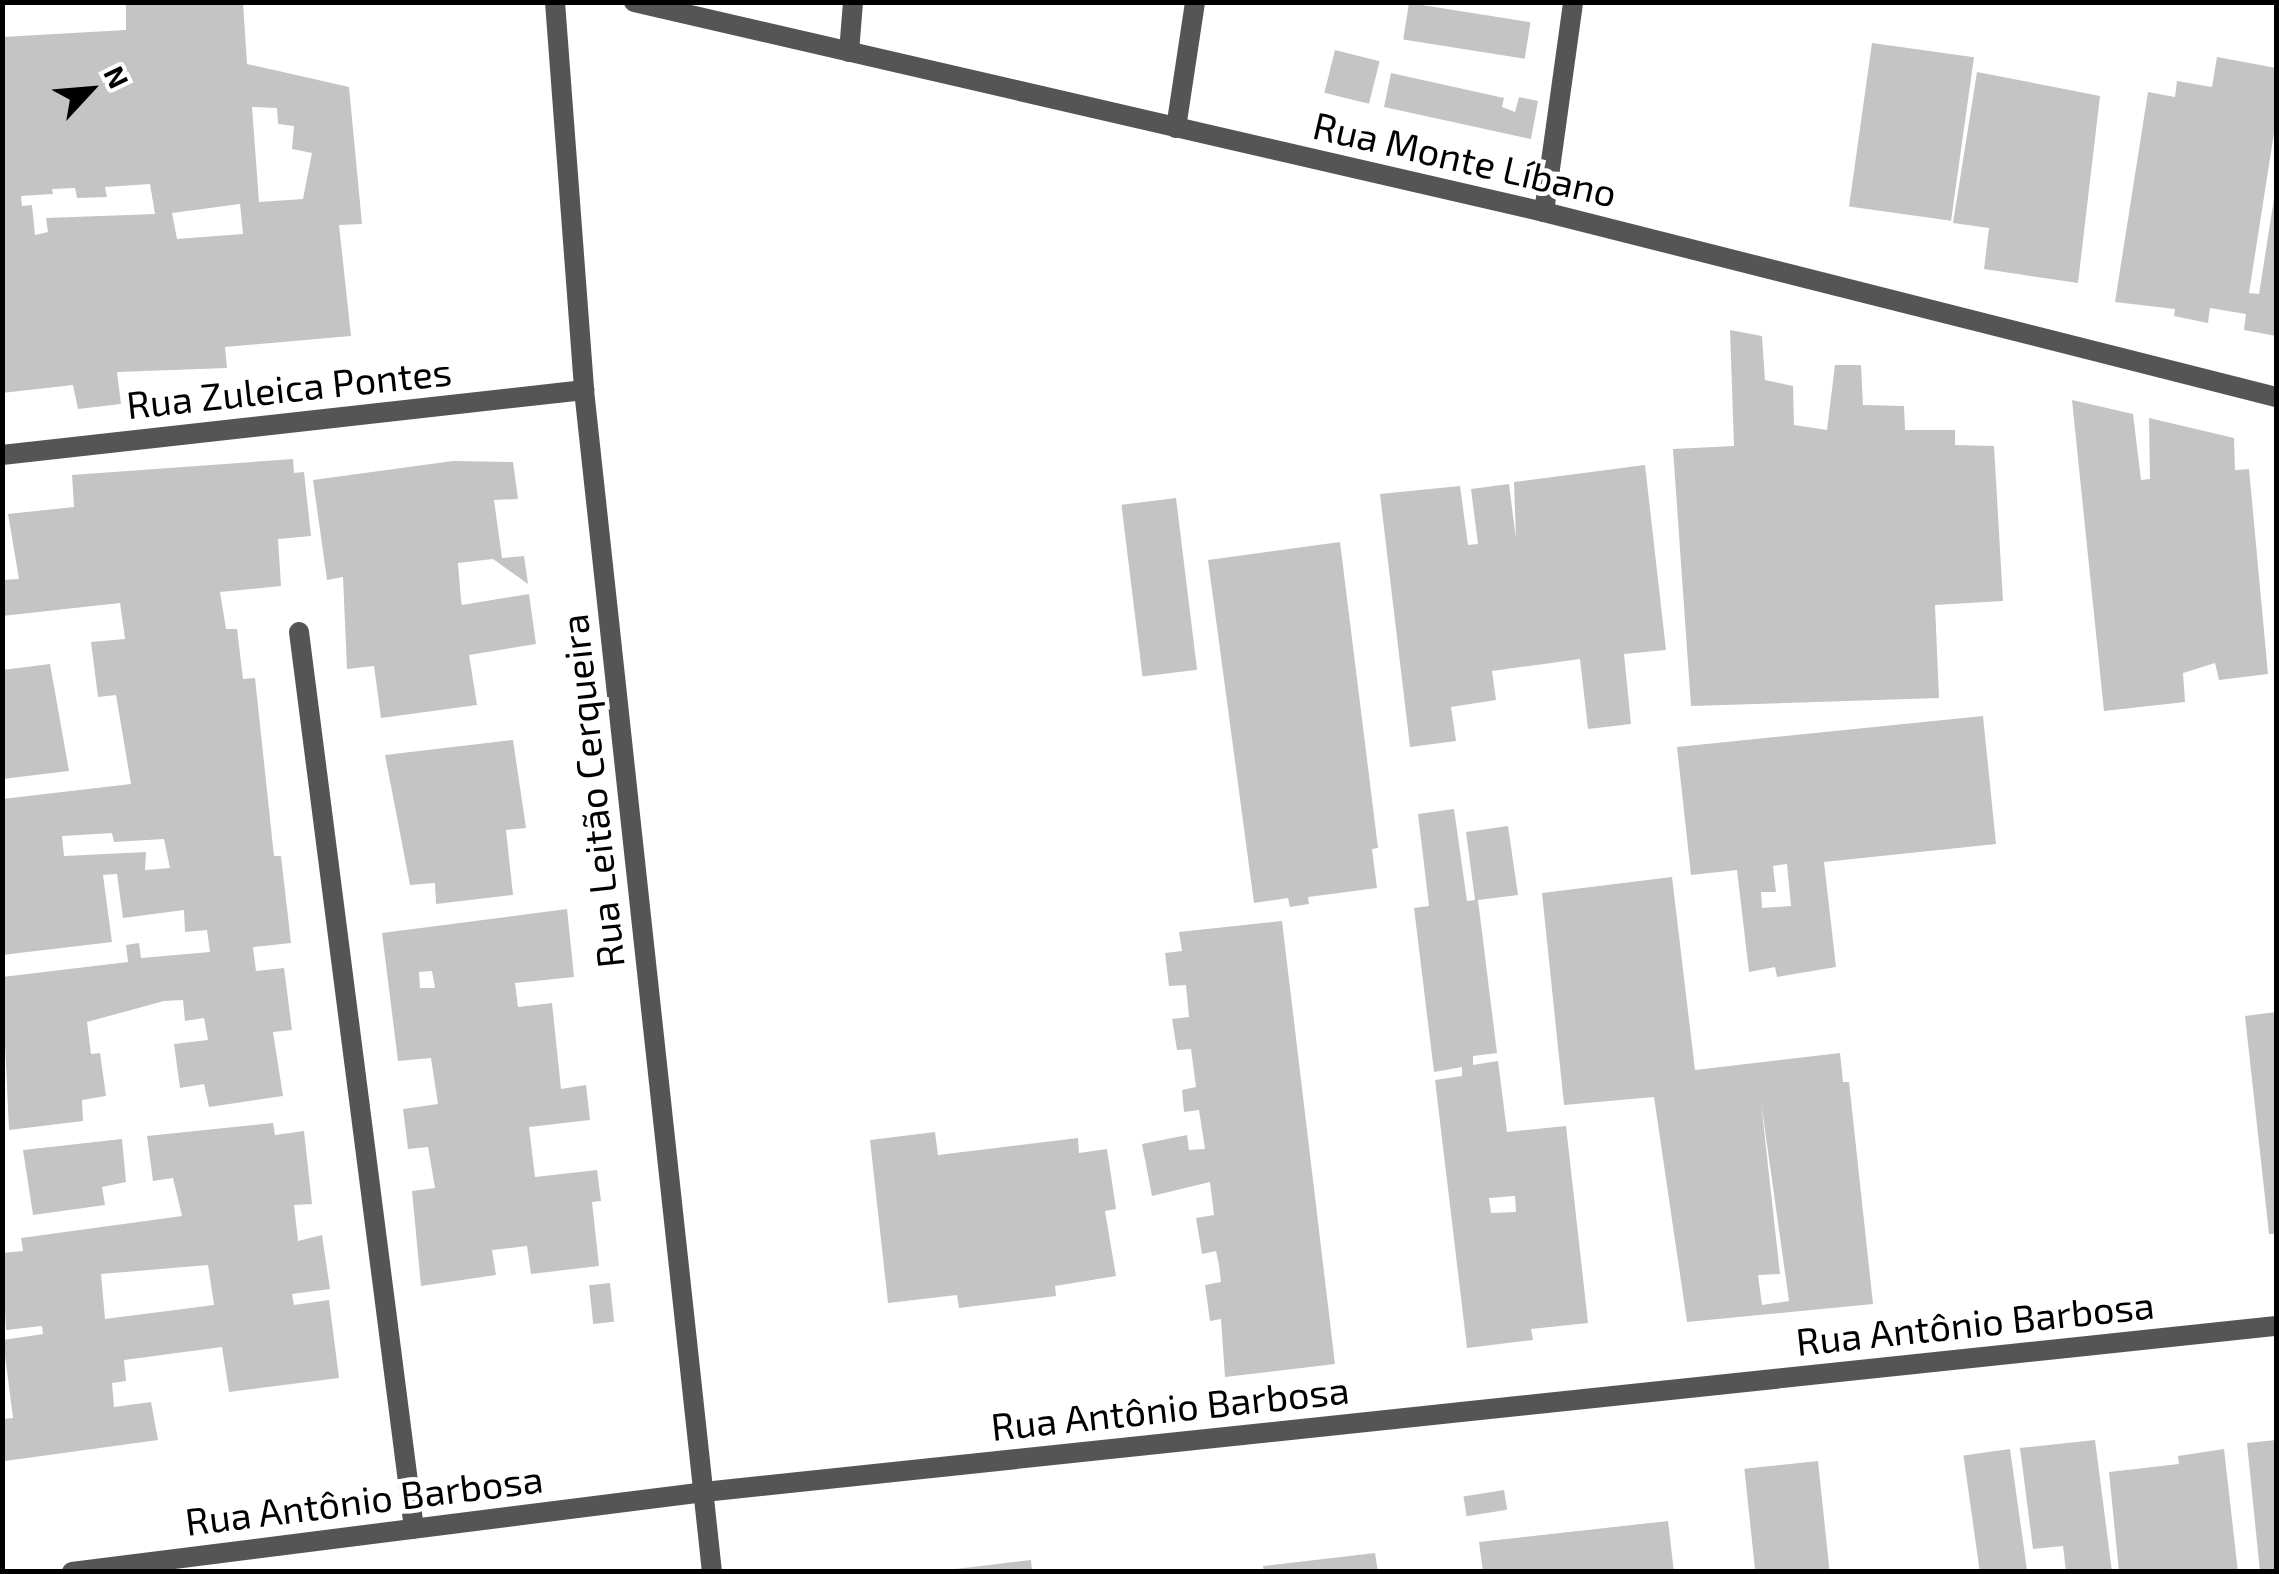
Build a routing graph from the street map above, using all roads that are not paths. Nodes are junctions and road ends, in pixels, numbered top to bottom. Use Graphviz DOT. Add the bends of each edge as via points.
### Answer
graph roads {
  1 [pos="555,2"];
  2 [pos="634,2"];
  3 [pos="853,2"];
  4 [pos="1195,2"];
  5 [pos="1573,2"];
  6 [pos="848,52"];
  7 [pos="1176,128"];
  8 [pos="1544,212"];
  9 [pos="584,390"];
  10 [pos="2276,397"];
  11 [pos="2,454"];
  12 [pos="299,632"];
  13 [pos="2276,1326"];
  14 [pos="704,1492"];
  15 [pos="414,1529"];
  16 [pos="72,1572"];
  17 [pos="712,1572"];
  1 -- 9 [label="street, Rua Leitão Cerqueira"];
  2 -- 6 [label="street, Rua Monte Líbano"];
  3 -- 6 [label="street"];
  4 -- 7 [label="street"];
  5 -- 8 [label="street"];
  6 -- 7 [label="street, Rua Monte Líbano"];
  7 -- 8 [label="street, Rua Monte Líbano"];
  8 -- 10 [label="street, Rua Monte Líbano"];
  9 -- 11 [label="street, Rua Zuleica Pontes"];
  9 -- 14 [label="street, Rua Leitão Cerqueira"];
  12 -- 15 [label="street"];
  13 -- 14 [label="street, Rua Antônio Barbosa"];
  14 -- 15 [label="street, Rua Antônio Barbosa"];
  14 -- 17 [label="street, Rua Leitão Cerqueira"];
  15 -- 16 [label="street, Rua Antônio Barbosa"];
}
